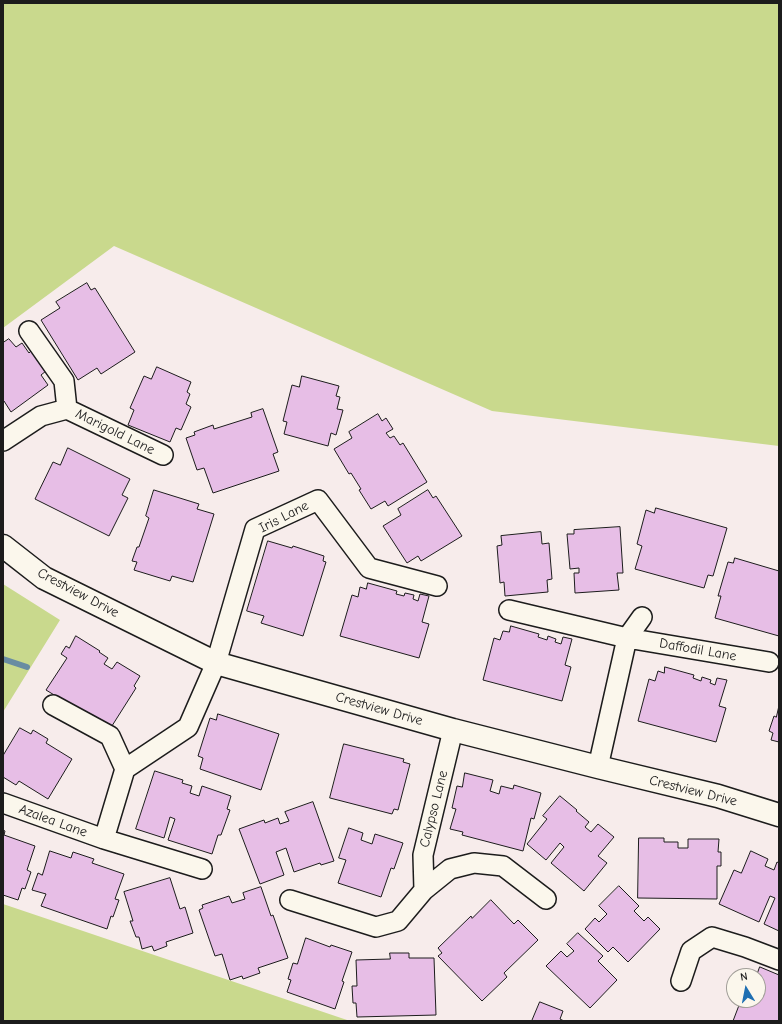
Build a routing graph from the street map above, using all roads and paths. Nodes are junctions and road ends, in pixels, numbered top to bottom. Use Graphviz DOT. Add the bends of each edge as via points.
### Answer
graph roads {
  1 [pos="29,331"];
  2 [pos="67,410"];
  3 [pos="3,441"];
  4 [pos="163,455"];
  5 [pos="3,546"];
  6 [pos="437,586"];
  7 [pos="509,610"];
  8 [pos="642,617"];
  9 [pos="627,638"];
  10 [pos="769,662"];
  11 [pos="216,663"];
  12 [pos="53,705"];
  13 [pos="453,730"];
  14 [pos="598,767"];
  15 [pos="125,769"];
  16 [pos="3,803"];
  17 [pos="779,815"];
  18 [pos="104,839"];
  19 [pos="202,869"];
  20 [pos="424,890"];
  21 [pos="546,899"];
  22 [pos="290,900"];
  23 [pos="779,960"];
  24 [pos="681,981"];
  1 -- 2 [label="street, Marigold Lane" via="64,381"];
  2 -- 3 [label="street, Marigold Lane" via="40,416"];
  2 -- 4 [label="street, Marigold Lane"];
  5 -- 11 [label="street, Crestview Drive" via="44,578"];
  6 -- 11 [label="street, Iris Lane" via="369,568 318,500 255,529"];
  7 -- 9 [label="street, Daffodil Lane"];
  8 -- 9 [label="street"];
  9 -- 10 [label="street, Daffodil Lane"];
  9 -- 14 [label="street"];
  11 -- 13 [label="street, Crestview Drive"];
  11 -- 15 [label="street" via="188,726"];
  12 -- 15 [label="street" via="110,736"];
  13 -- 14 [label="street, Crestview Drive"];
  13 -- 20 [label="street, Calypso Lane" via="423,855"];
  14 -- 17 [label="street, Crestview Drive" via="718,796"];
  15 -- 18 [label="street, Azalea Lane"];
  16 -- 18 [label="street, Azalea Lane"];
  18 -- 19 [label="street, Azalea Lane"];
  20 -- 21 [label="street" via="450,869 474,863 503,866"];
  20 -- 22 [label="street" via="398,921 376,927"];
  23 -- 24 [label="street" via="712,937 691,951"];
}
